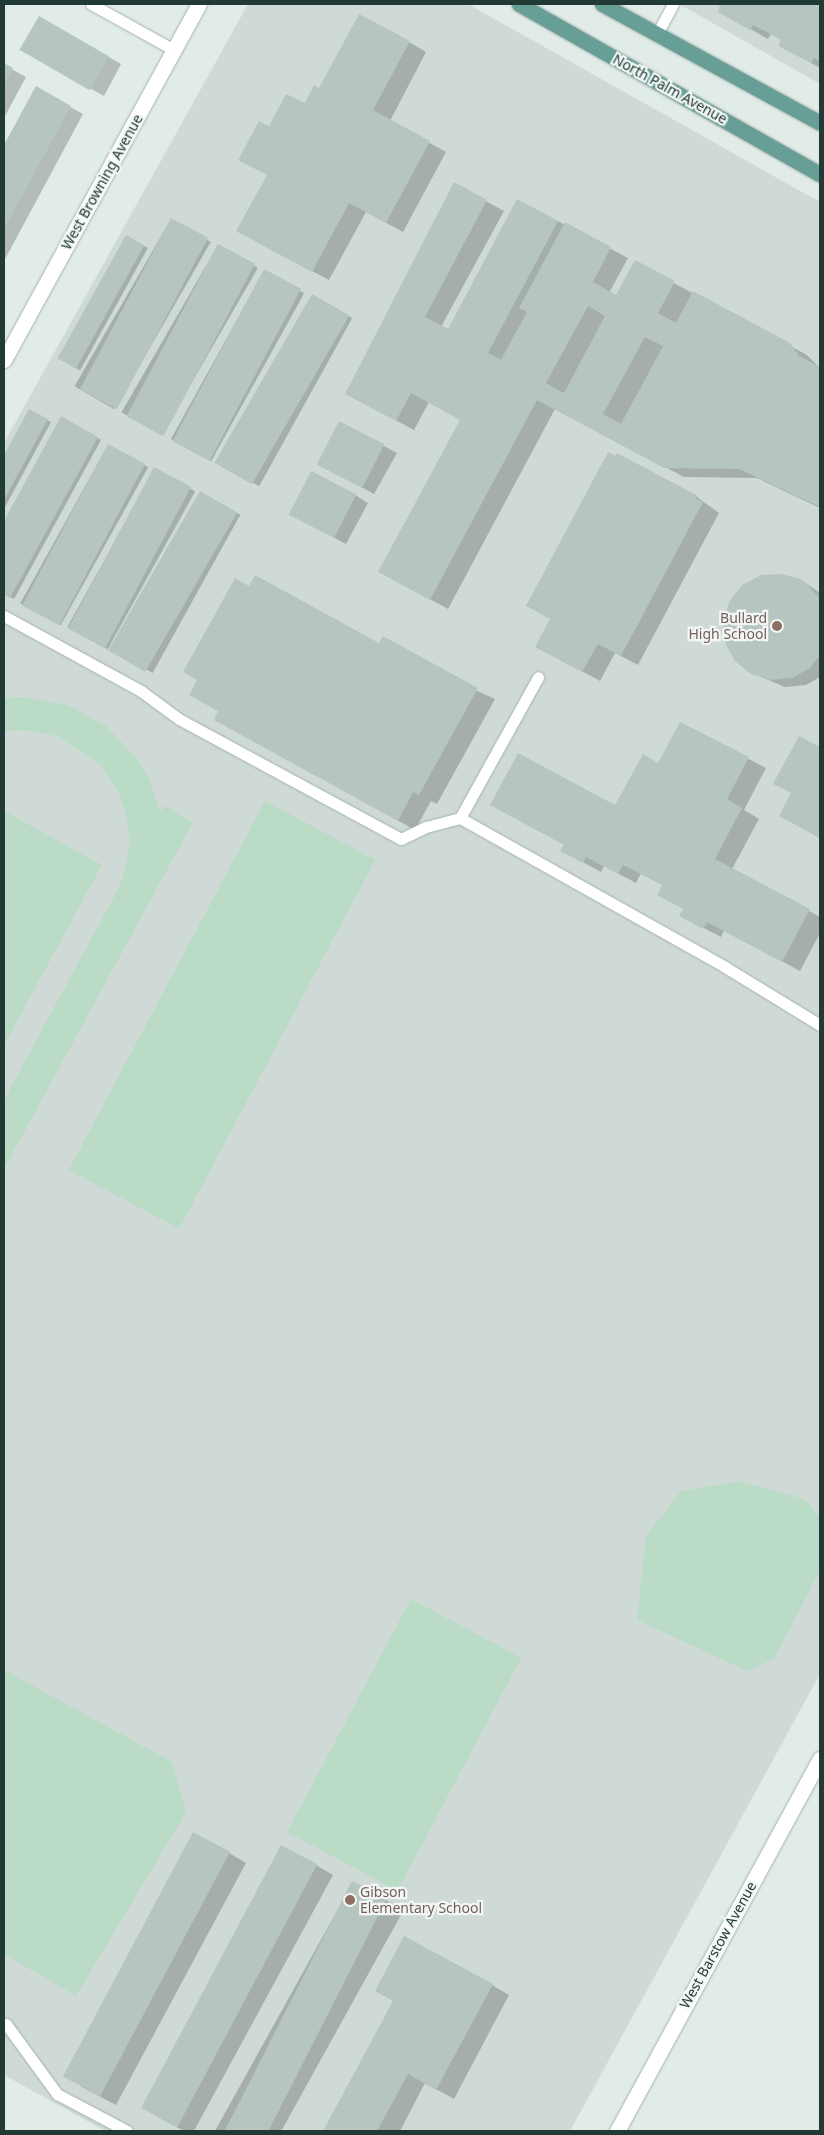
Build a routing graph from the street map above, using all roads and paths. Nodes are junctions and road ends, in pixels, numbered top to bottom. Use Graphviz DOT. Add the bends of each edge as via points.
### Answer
graph roads {
  1 [pos="91,4"];
  2 [pos="199,4"];
  3 [pos="519,4"];
  4 [pos="602,4"];
  5 [pos="673,4"];
  6 [pos="657,34"];
  7 [pos="174,50"];
  8 [pos="820,123"];
  9 [pos="819,172"];
  10 [pos="4,360"];
  11 [pos="4,616"];
  12 [pos="538,677"];
  13 [pos="460,818"];
  14 [pos="820,1025"];
  15 [pos="820,1759"];
  16 [pos="6,2024"];
  17 [pos="127,2131"];
  18 [pos="617,2131"];
  1 -- 7 [label="lane"];
  2 -- 7 [label="street, West Browning Avenue"];
  3 -- 9 [label="main road, North Palm Avenue"];
  4 -- 6 [label="main road"];
  5 -- 6 [label="lane"];
  6 -- 8 [label="main road"];
  7 -- 10 [label="street, West Browning Avenue"];
  11 -- 13 [label="lane" via="141,690 179,719 401,839 426,827"];
  12 -- 13 [label="lane"];
  13 -- 14 [label="lane" via="725,967"];
  15 -- 18 [label="street, West Barstow Avenue"];
  16 -- 17 [label="lane" via="57,2094"];
}
